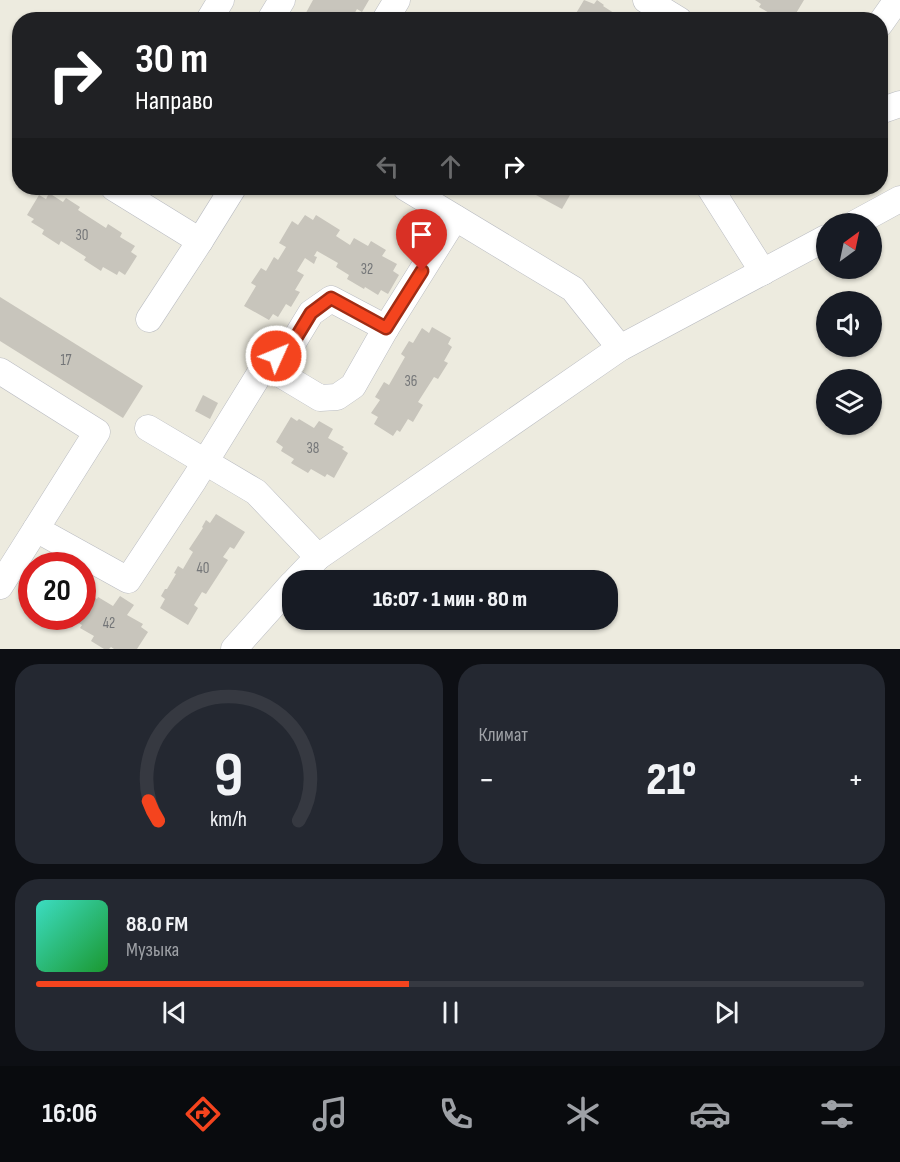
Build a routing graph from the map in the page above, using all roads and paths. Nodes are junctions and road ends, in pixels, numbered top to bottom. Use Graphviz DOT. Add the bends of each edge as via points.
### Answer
graph roads {
  1 [pos="646,0"];
  2 [pos="897,0"];
  3 [pos="666,12"];
  4 [pos="888,13"];
  5 [pos="125,195"];
  6 [pos="229,195"];
  7 [pos="417,195"];
  8 [pos="714,195"];
  9 [pos="900,199"];
  10 [pos="874,213"];
  11 [pos="455,218"];
  12 [pos="200,241"];
  13 [pos="816,243"];
  14 [pos="763,272"];
  15 [pos="149,319"];
  16 [pos="386,328"];
  17 [pos="620,348"];
  18 [pos="266,365"];
  19 [pos="0,371"];
  20 [pos="148,428"];
  21 [pos="205,462"];
  22 [pos="36,529"];
  23 [pos="8,556"];
  24 [pos="318,557"];
  25 [pos="306,570"];
  26 [pos="0,586"];
  27 [pos="282,595"];
  28 [pos="234,649"];
  1 -- 3 [label="lane"];
  2 -- 4 [label="lane"];
  5 -- 12 [label="lane"];
  6 -- 12 [label="lane"];
  7 -- 11 [label="lane"];
  8 -- 14 [label="lane"];
  9 -- 10 [label="lane"];
  11 -- 16 [label="lane"];
  11 -- 17 [label="lane" via="573,289"];
  12 -- 15 [label="lane"];
  13 -- 14 [label="lane"];
  14 -- 17 [label="lane"];
  16 -- 18 [label="lane" via="331,298 311,313 294,341"];
  16 -- 18 [label="lane" via="353,386 337,397 320,399"];
  17 -- 24 [label="lane"];
  18 -- 21 [label="lane"];
  19 -- 22 [label="lane" via="97,432"];
  20 -- 21 [label="lane"];
  21 -- 22 [label="lane" via="128,580"];
  21 -- 24 [label="lane" via="256,492"];
  22 -- 23 [label="lane"];
  23 -- 26 [label="lane"];
  24 -- 25 [label="lane"];
  27 -- 28 [label="lane"];
}
